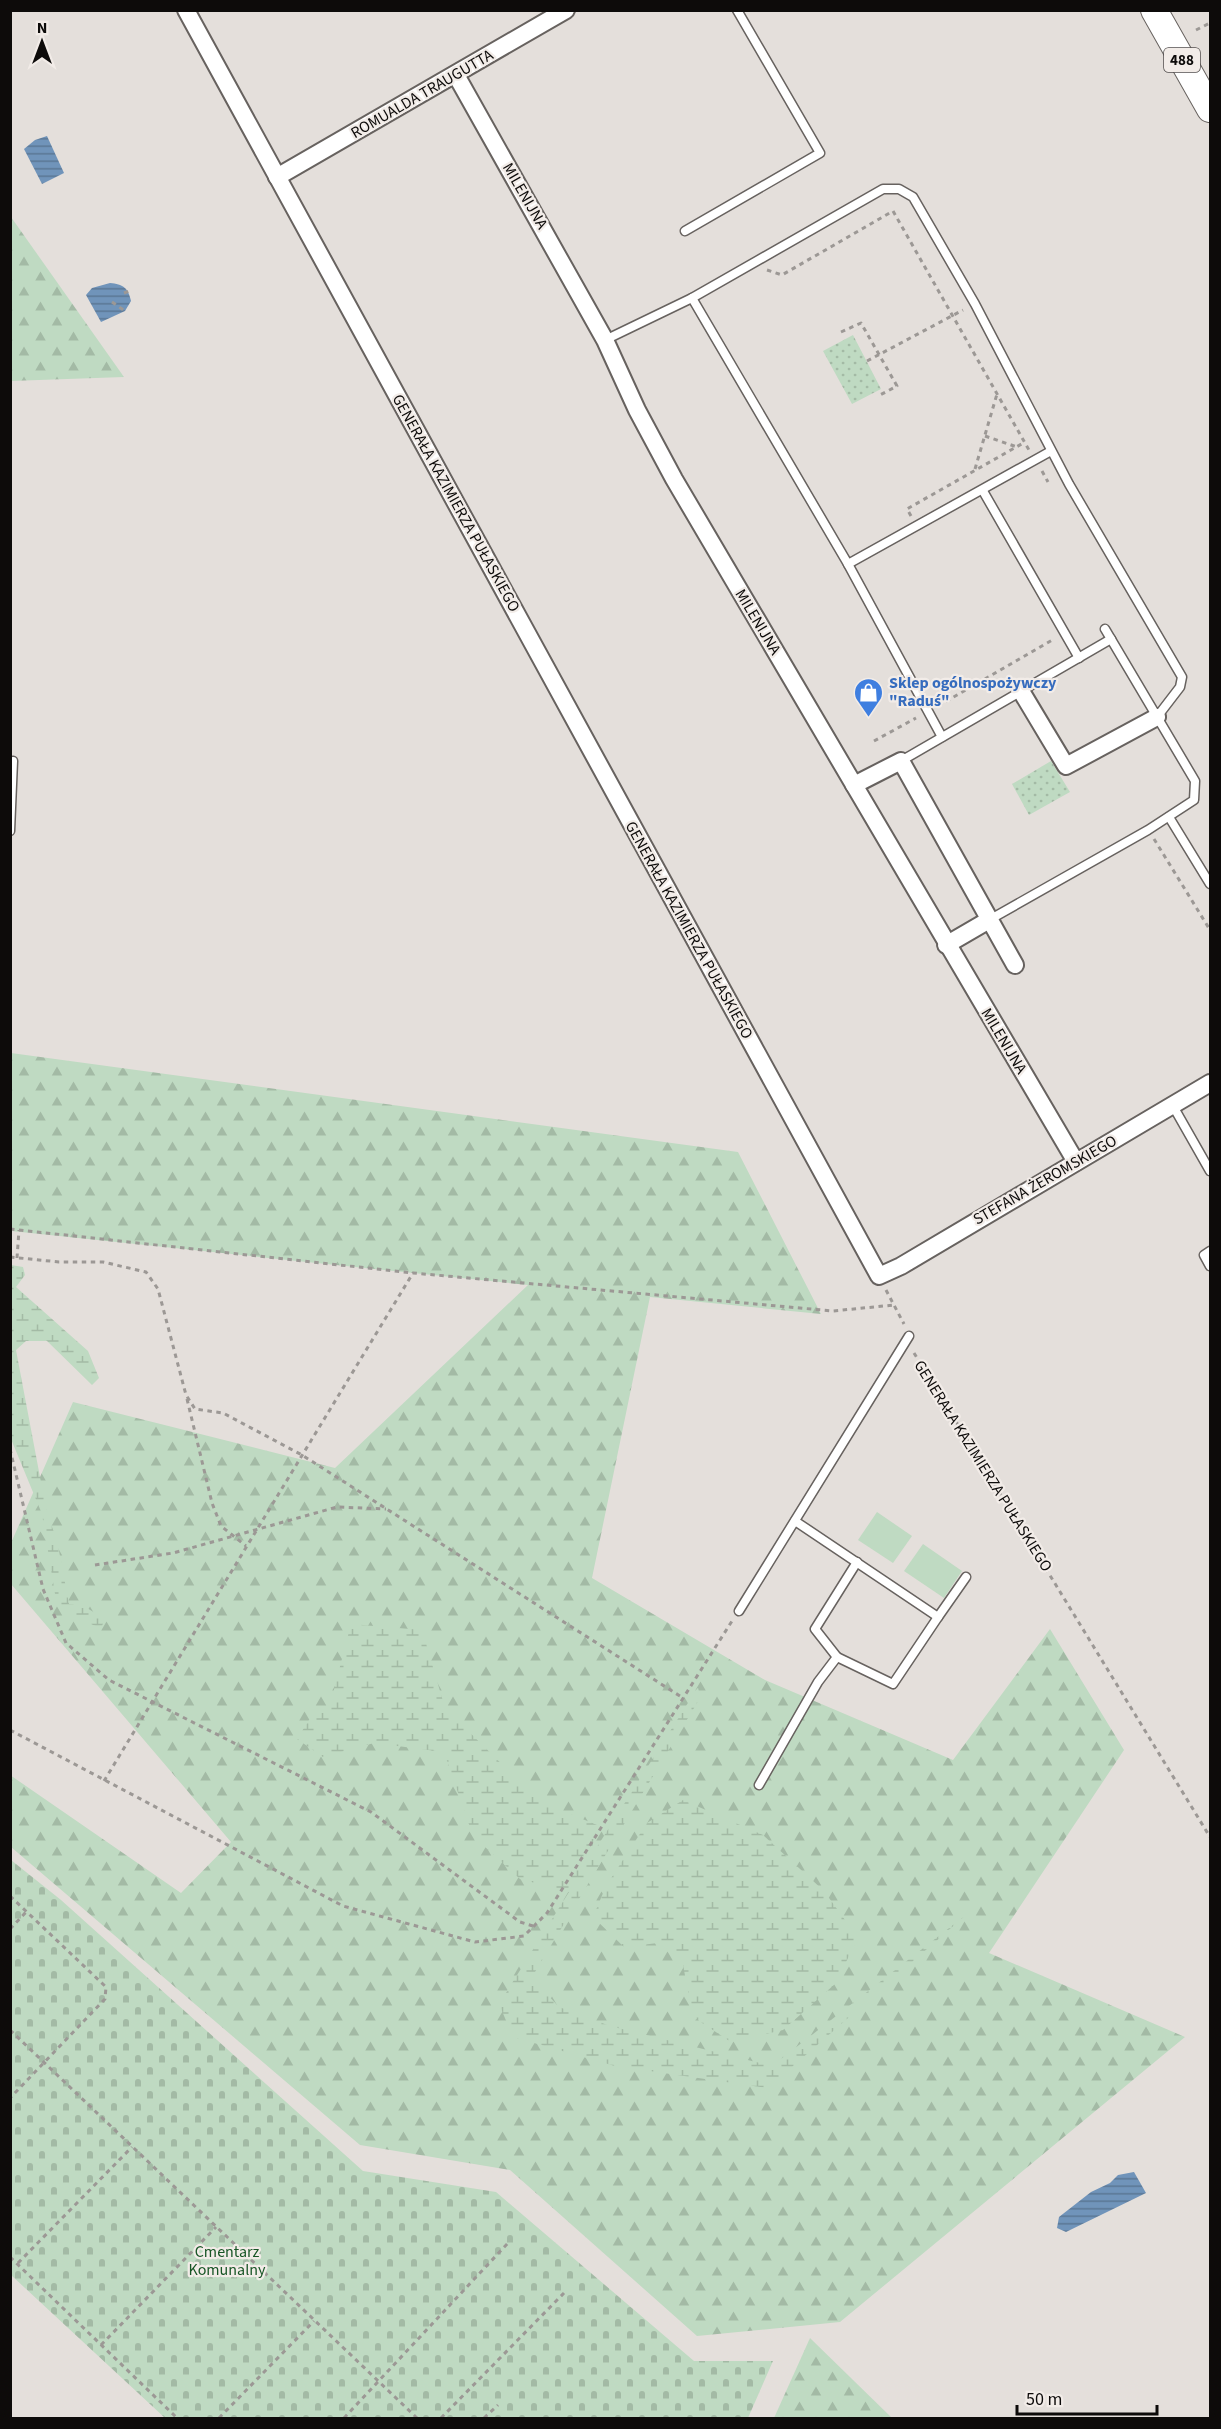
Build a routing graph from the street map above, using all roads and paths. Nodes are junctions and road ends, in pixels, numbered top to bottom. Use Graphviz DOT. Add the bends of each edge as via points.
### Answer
graph roads {
  1 [pos="186,10"];
  2 [pos="566,10"];
  3 [pos="737,10"];
  4 [pos="1154,10"];
  5 [pos="1210,23"];
  6 [pos="1196,30"];
  7 [pos="456,75"];
  8 [pos="1210,109"];
  9 [pos="277,177"];
  10 [pos="685,231"];
  11 [pos="764,270"];
  12 [pos="129,291"];
  13 [pos="124,293"];
  14 [pos="692,298"];
  15 [pos="112,302"];
  16 [pos="975,304"];
  17 [pos="125,311"];
  18 [pos="953,314"];
  19 [pos="841,332"];
  20 [pos="605,340"];
  21 [pos="881,355"];
  22 [pos="867,361"];
  23 [pos="997,393"];
  24 [pos="880,395"];
  25 [pos="985,436"];
  26 [pos="1024,442"];
  27 [pos="1017,447"];
  28 [pos="1051,451"];
  29 [pos="1035,460"];
  30 [pos="975,470"];
  31 [pos="1048,482"];
  32 [pos="983,491"];
  33 [pos="913,521"];
  34 [pos="848,564"];
  35 [pos="1105,629"];
  36 [pos="1065,633"];
  37 [pos="1111,639"];
  38 [pos="1079,658"];
  39 [pos="1021,691"];
  40 [pos="928,711"];
  41 [pos="1157,717"];
  42 [pos="942,737"];
  43 [pos="874,741"];
  44 [pos="13,761"];
  45 [pos="901,761"];
  46 [pos="854,785"];
  47 [pos="1169,817"];
  48 [pos="1148,830"];
  49 [pos="10,831"];
  50 [pos="1210,884"];
  51 [pos="988,920"];
  52 [pos="1210,930"];
  53 [pos="946,945"];
  54 [pos="1015,965"];
  55 [pos="1210,1083"];
  56 [pos="1173,1106"];
  57 [pos="1076,1162"];
  58 [pos="1210,1171"];
  59 [pos="10,1229"];
  60 [pos="19,1229"];
  61 [pos="1210,1251"];
  62 [pos="10,1257"];
  63 [pos="17,1258"];
  64 [pos="1210,1266"];
  65 [pos="413,1273"];
  66 [pos="879,1276"];
  67 [pos="894,1305"];
  68 [pos="909,1336"];
  69 [pos="186,1395"];
  70 [pos="10,1449"];
  71 [pos="302,1455"];
  72 [pos="386,1509"];
  73 [pos="795,1521"];
  74 [pos="255,1532"];
  75 [pos="235,1537"];
  76 [pos="246,1546"];
  77 [pos="857,1562"];
  78 [pos="95,1565"];
  79 [pos="966,1577"];
  80 [pos="739,1611"];
  81 [pos="938,1617"];
  82 [pos="837,1657"];
  83 [pos="684,1698"];
  84 [pos="151,1704"];
  85 [pos="10,1730"];
  86 [pos="104,1781"];
  87 [pos="759,1785"];
  88 [pos="1210,1838"];
  89 [pos="10,1896"];
  90 [pos="27,1911"];
  91 [pos="533,1926"];
  92 [pos="10,1929"];
  93 [pos="10,2030"];
  94 [pos="44,2063"];
  95 [pos="10,2098"];
  96 [pos="132,2147"];
  97 [pos="216,2227"];
  98 [pos="508,2242"];
  99 [pos="10,2257"];
  100 [pos="18,2264"];
  101 [pos="564,2293"];
  102 [pos="314,2321"];
  103 [pos="101,2345"];
  104 [pos="379,2383"];
  105 [pos="498,2405"];
  106 [pos="177,2418"];
  107 [pos="219,2418"];
  108 [pos="344,2418"];
  109 [pos="417,2418"];
  110 [pos="441,2418"];
  111 [pos="484,2418"];
  1 -- 9 [label="street, GENERAŁA KAZIMIERZA PUŁASKIEGO"];
  2 -- 7 [label="street, ROMUALDA TRAUGUTTA"];
  3 -- 10 [label="lane" via="820,153"];
  4 -- 8 [label="main road, 488"];
  5 -- 6 [label="path"];
  7 -- 9 [label="street, ROMUALDA TRAUGUTTA"];
  7 -- 20 [label="street, MILENIJNA"];
  9 -- 66 [label="street, GENERAŁA KAZIMIERZA PUŁASKIEGO"];
  11 -- 18 [label="path" via="782,275 893,211"];
  12 -- 13 [label="path"];
  14 -- 16 [label="lane" via="883,189 899,189 913,197"];
  14 -- 20 [label="lane"];
  14 -- 34 [label="lane"];
  15 -- 17 [label="path"];
  16 -- 18 [label="path"];
  16 -- 28 [label="lane"];
  18 -- 21 [label="path"];
  18 -- 23 [label="path"];
  19 -- 21 [label="path" via="861,323"];
  20 -- 46 [label="street, MILENIJNA" via="674,479"];
  21 -- 22 [label="path"];
  21 -- 24 [label="path" via="897,386"];
  23 -- 25 [label="path"];
  23 -- 26 [label="path"];
  25 -- 27 [label="path"];
  25 -- 30 [label="path"];
  26 -- 27 [label="path"];
  26 -- 29 [label="path"];
  27 -- 30 [label="path"];
  28 -- 29 [label="lane"];
  28 -- 41 [label="lane" via="1182,677 1180,687"];
  29 -- 31 [label="path"];
  29 -- 32 [label="lane"];
  30 -- 33 [label="path" via="907,509"];
  32 -- 34 [label="lane"];
  32 -- 36 [label="lane"];
  34 -- 40 [label="lane"];
  35 -- 37 [label="lane"];
  36 -- 38 [label="lane"];
  36 -- 40 [label="path"];
  37 -- 38 [label="lane"];
  37 -- 41 [label="lane"];
  38 -- 39 [label="lane"];
  39 -- 41 [label="street" via="1066,766"];
  39 -- 42 [label="lane"];
  40 -- 42 [label="lane"];
  40 -- 43 [label="path"];
  41 -- 47 [label="lane" via="1196,781 1194,800"];
  42 -- 45 [label="lane"];
  44 -- 49 [label="lane"];
  45 -- 46 [label="street"];
  45 -- 51 [label="street"];
  46 -- 53 [label="street, MILENIJNA"];
  47 -- 48 [label="lane"];
  47 -- 50 [label="lane"];
  48 -- 51 [label="lane"];
  48 -- 52 [label="path"];
  51 -- 53 [label="street"];
  51 -- 54 [label="street"];
  53 -- 57 [label="street, MILENIJNA"];
  55 -- 56 [label="street, STEFANA ŻEROMSKIEGO"];
  56 -- 57 [label="street, STEFANA ŻEROMSKIEGO"];
  56 -- 58 [label="lane"];
  57 -- 66 [label="street, STEFANA ŻEROMSKIEGO"];
  59 -- 65 [label="path"];
  60 -- 63 [label="path"];
  61 -- 64 [label="lane" via="1204,1255"];
  62 -- 63 [label="path"];
  63 -- 69 [label="path" via="104,1262 146,1272 158,1289"];
  65 -- 67 [label="path" via="833,1311"];
  65 -- 71 [label="path"];
  66 -- 67 [label="path, GENERAŁA KAZIMIERZA PUŁASKIEGO"];
  67 -- 68 [label="path, GENERAŁA KAZIMIERZA PUŁASKIEGO"];
  68 -- 73 [label="lane"];
  68 -- 88 [label="path, GENERAŁA KAZIMIERZA PUŁASKIEGO" via="915,1354"];
  69 -- 71 [label="path" via="195,1409 223,1413"];
  69 -- 75 [label="path" via="212,1503 221,1526"];
  70 -- 84 [label="path" via="43,1589 66,1643 109,1680"];
  71 -- 72 [label="path"];
  71 -- 74 [label="path"];
  72 -- 74 [label="path" via="338,1508"];
  72 -- 83 [label="path"];
  73 -- 77 [label="lane"];
  73 -- 80 [label="lane"];
  74 -- 75 [label="path"];
  74 -- 76 [label="path"];
  75 -- 76 [label="path"];
  75 -- 78 [label="path" via="173,1553"];
  76 -- 84 [label="path"];
  77 -- 81 [label="lane"];
  77 -- 82 [label="lane" via="815,1629"];
  79 -- 81 [label="lane"];
  80 -- 83 [label="path"];
  81 -- 82 [label="lane" via="893,1684"];
  82 -- 87 [label="lane" via="818,1682"];
  83 -- 91 [label="path" via="548,1912"];
  84 -- 86 [label="path"];
  84 -- 91 [label="path" via="371,1812 520,1922"];
  85 -- 86 [label="path"];
  86 -- 91 [label="path" via="343,1906 475,1942 524,1936"];
  89 -- 90 [label="path"];
  90 -- 92 [label="path"];
  90 -- 94 [label="path" via="106,1987 105,1999"];
  93 -- 94 [label="path"];
  94 -- 95 [label="path"];
  94 -- 96 [label="path"];
  96 -- 97 [label="path"];
  96 -- 100 [label="path"];
  97 -- 102 [label="path"];
  97 -- 103 [label="path"];
  98 -- 104 [label="path"];
  99 -- 100 [label="path"];
  100 -- 103 [label="path"];
  101 -- 110 [label="path"];
  102 -- 104 [label="path"];
  102 -- 107 [label="path"];
  103 -- 106 [label="path"];
  104 -- 108 [label="path"];
  104 -- 109 [label="path"];
  105 -- 111 [label="path"];
}
